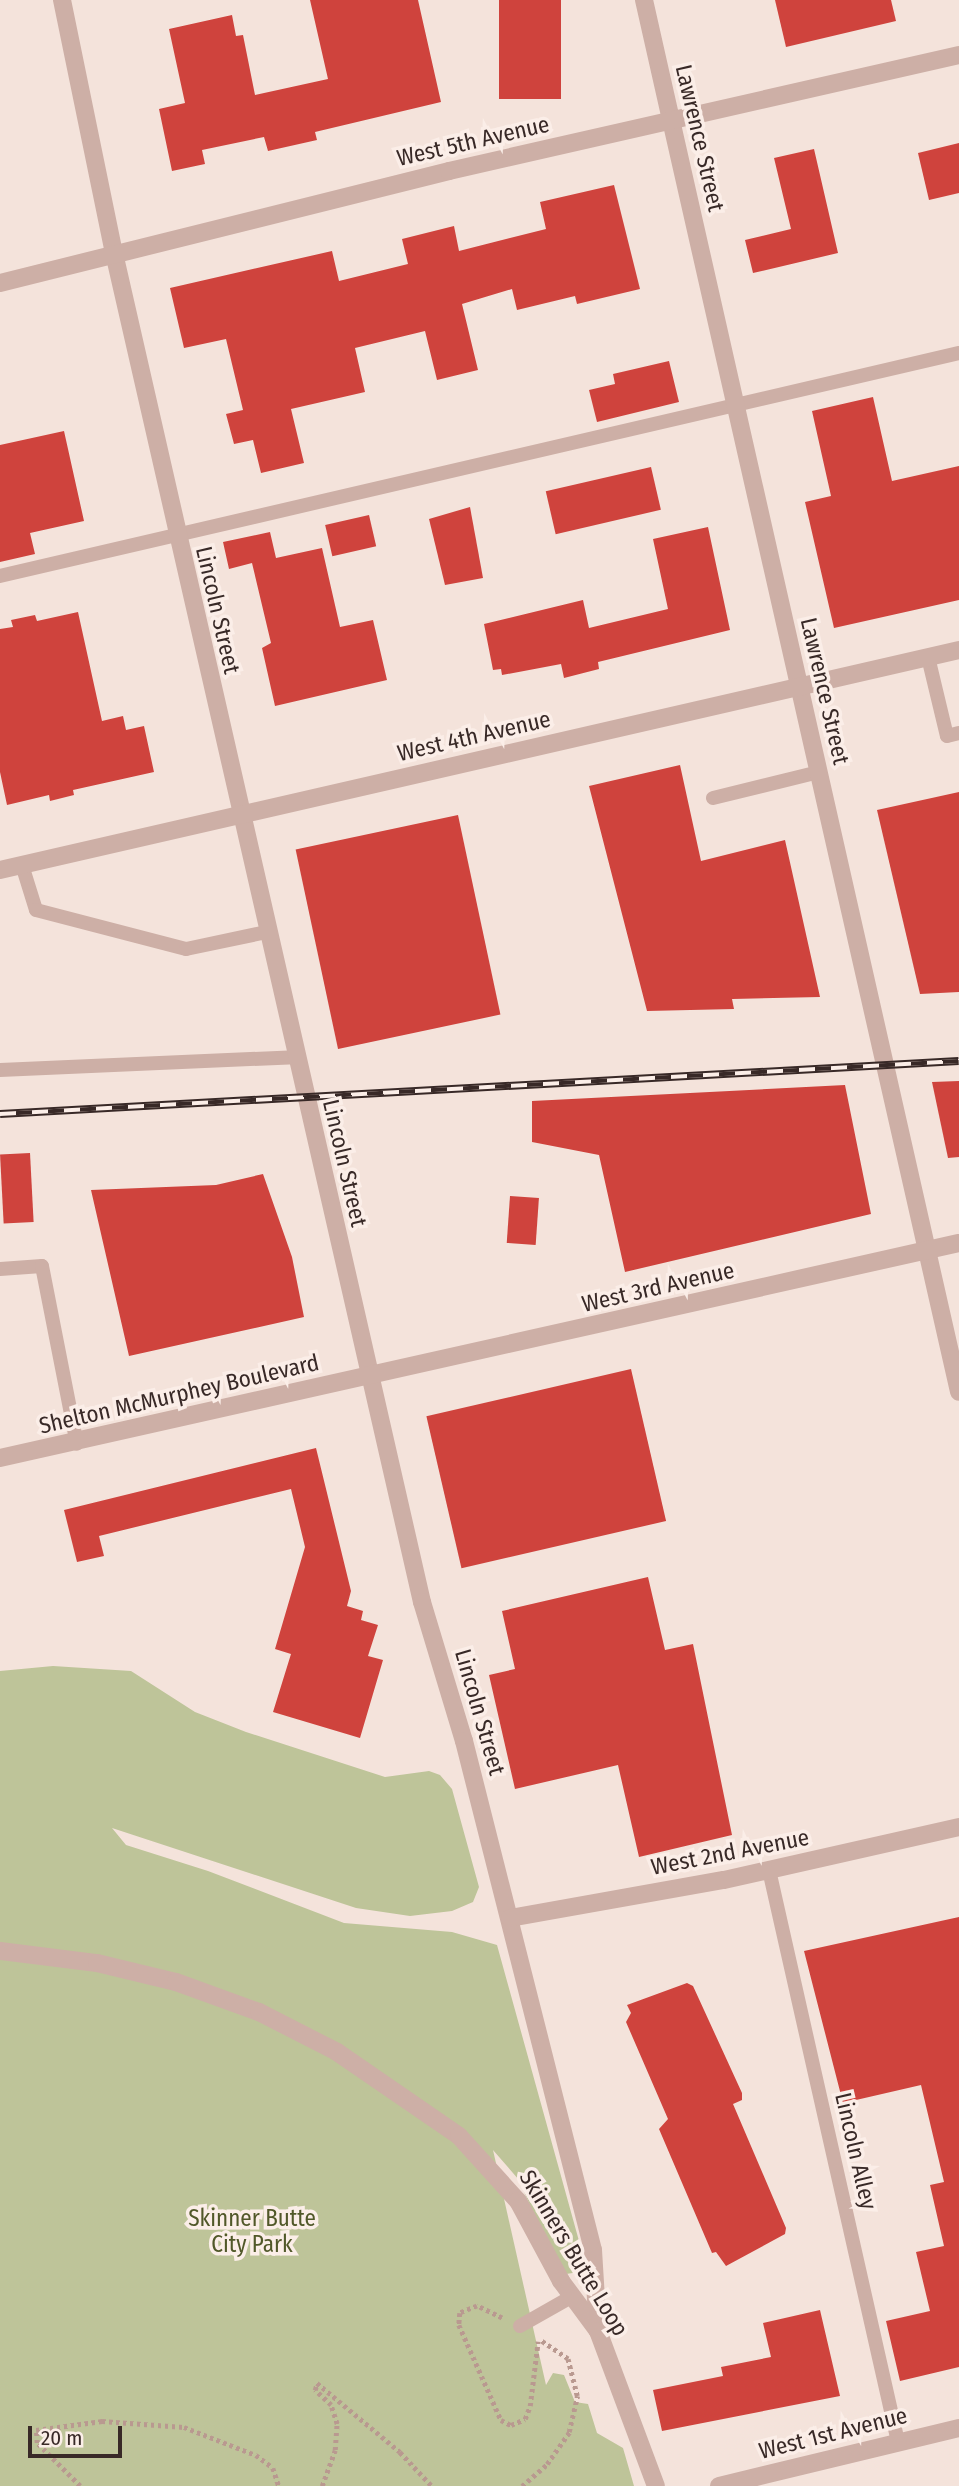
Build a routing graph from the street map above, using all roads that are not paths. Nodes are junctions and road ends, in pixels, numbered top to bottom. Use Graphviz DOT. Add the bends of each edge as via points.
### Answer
graph roads {
  1 [pos="62,0"];
  2 [pos="644,0"];
  3 [pos="959,55"];
  4 [pos="671,120"];
  5 [pos="114,253"];
  6 [pos="0,282"];
  7 [pos="959,353"];
  8 [pos="736,404"];
  9 [pos="176,536"];
  10 [pos="0,576"];
  11 [pos="959,650"];
  12 [pos="928,657"];
  13 [pos="799,685"];
  14 [pos="959,733"];
  15 [pos="818,772"];
  16 [pos="713,798"];
  17 [pos="240,816"];
  18 [pos="22,865"];
  19 [pos="0,870"];
  20 [pos="267,932"];
  21 [pos="295,1057"];
  22 [pos="0,1070"];
  23 [pos="959,1243"];
  24 [pos="927,1250"];
  25 [pos="0,1269"];
  26 [pos="368,1377"];
  27 [pos="959,1392"];
  28 [pos="77,1444"];
  29 [pos="0,1458"];
  30 [pos="959,1827"];
  31 [pos="769,1870"];
  32 [pos="510,1918"];
  33 [pos="0,1951"];
  34 [pos="573,2296"];
  35 [pos="520,2326"];
  36 [pos="598,2331"];
  37 [pos="959,2428"];
  38 [pos="898,2442"];
  39 [pos="656,2486"];
  40 [pos="719,2486"];
  1 -- 5 [label="street, Lincoln Street"];
  2 -- 4 [label="street, Lawrence Street"];
  3 -- 4 [label="street, West 5th Avenue"];
  4 -- 5 [label="street, West 5th Avenue"];
  4 -- 8 [label="street, Lawrence Street"];
  5 -- 6 [label="street, West 5th Avenue"];
  5 -- 9 [label="street, Lincoln Street"];
  7 -- 8 [label="lane"];
  8 -- 9 [label="lane"];
  8 -- 13 [label="street, Lawrence Street"];
  9 -- 10 [label="lane"];
  9 -- 17 [label="street, Lincoln Street"];
  11 -- 12 [label="street, West 4th Avenue"];
  12 -- 13 [label="street, West 4th Avenue"];
  12 -- 14 [label="lane" via="947,736"];
  13 -- 15 [label="street, Lawrence Street"];
  13 -- 17 [label="street, West 4th Avenue"];
  15 -- 16 [label="lane"];
  15 -- 24 [label="street, Lawrence Street"];
  17 -- 18 [label="street, West 4th Avenue"];
  17 -- 20 [label="street, Lincoln Street"];
  18 -- 19 [label="street, West 4th Avenue"];
  18 -- 20 [label="lane" via="36,910 186,949"];
  20 -- 21 [label="street, Lincoln Street"];
  21 -- 22 [label="lane"];
  21 -- 26 [label="street, Lincoln Street"];
  23 -- 24 [label="street, West 3rd Avenue"];
  24 -- 26 [label="street, West 3rd Avenue"];
  24 -- 27 [label="street, Lawrence Street"];
  25 -- 28 [label="lane" via="42,1266"];
  26 -- 28 [label="street, Shelton McMurphey Boulevard"];
  26 -- 32 [label="street, Lincoln Street" via="422,1602"];
  28 -- 29 [label="street, Shelton McMurphey Boulevard"];
  30 -- 31 [label="street, West 2nd Avenue"];
  31 -- 32 [label="street, West 2nd Avenue"];
  31 -- 38 [label="lane, Lincoln Alley"];
  32 -- 36 [label="street, Lincoln Street" via="593,2250"];
  33 -- 34 [label="street, Skinners Butte Loop" via="96,1963 176,1982 259,2012 337,2052 459,2136 504,2182"];
  34 -- 35 [label="lane"];
  34 -- 36 [label="street, Skinners Butte Loop"];
  36 -- 39 [label="street, Skinners Butte Loop"];
  37 -- 38 [label="street, West 1st Avenue"];
  38 -- 40 [label="street, West 1st Avenue"];
}
